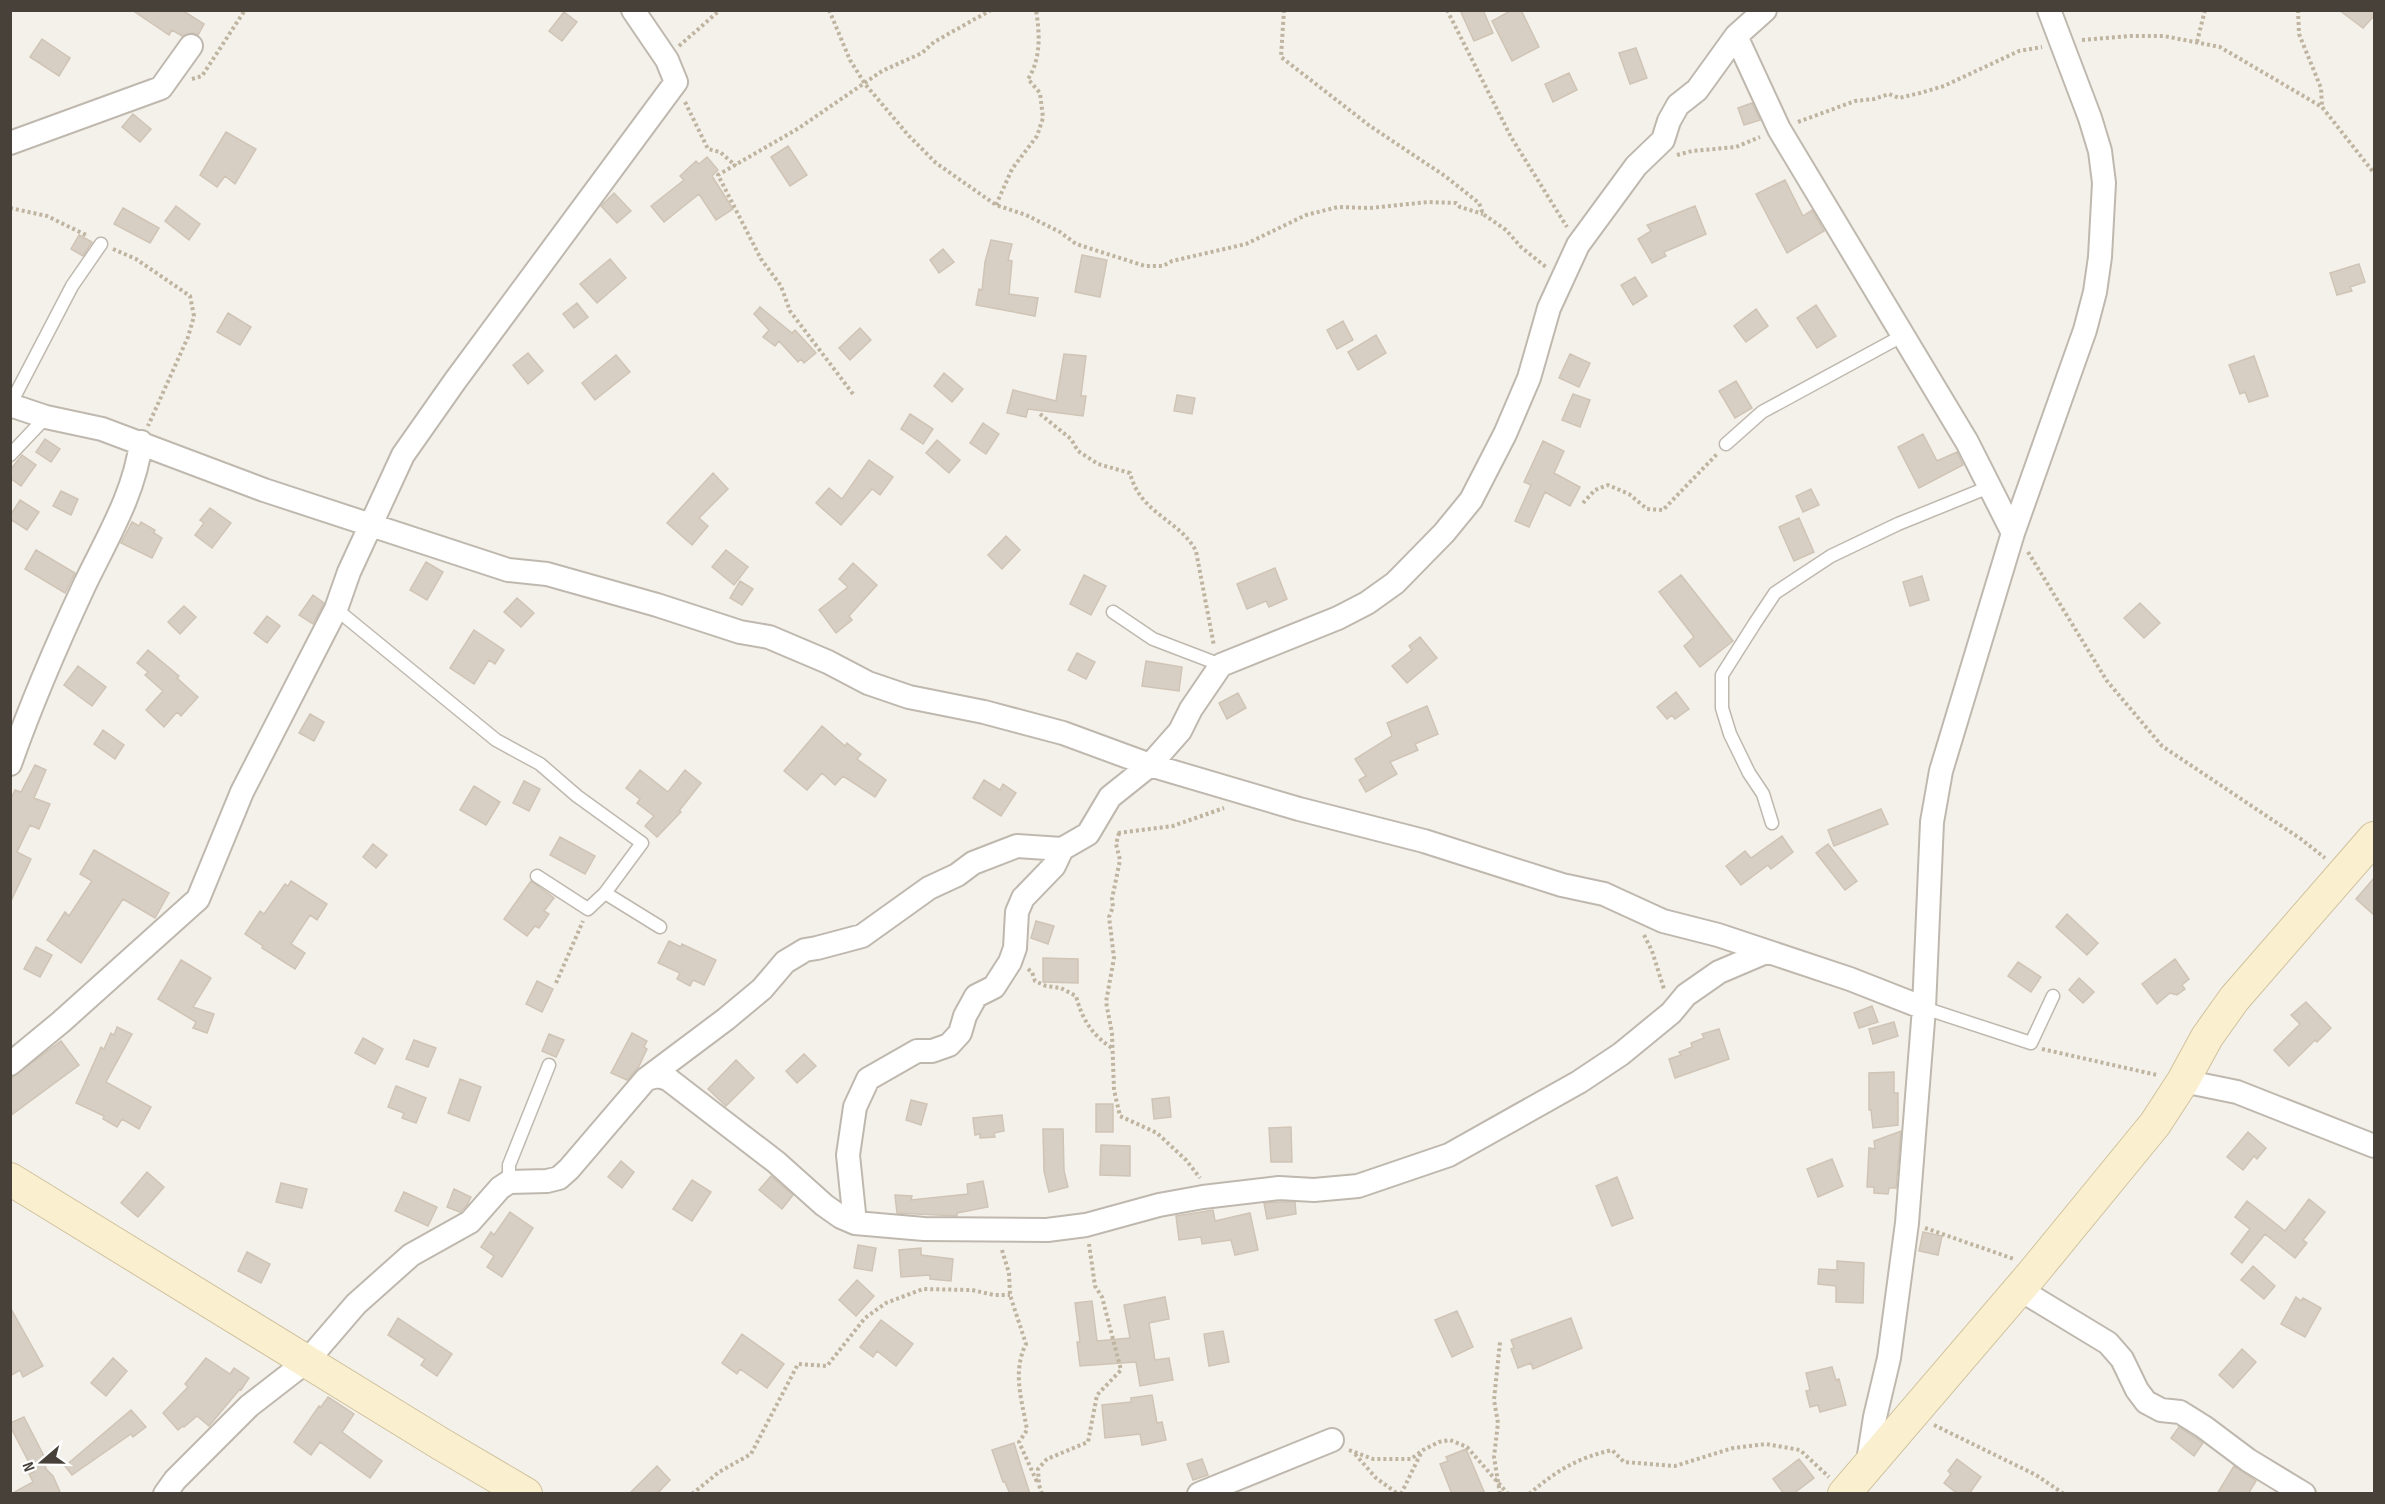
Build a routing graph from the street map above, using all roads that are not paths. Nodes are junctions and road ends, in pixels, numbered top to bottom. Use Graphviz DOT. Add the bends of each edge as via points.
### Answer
graph roads {
  1 [pos="633,10"];
  2 [pos="1765,10"];
  3 [pos="2049,10"];
  4 [pos="1736,36"];
  5 [pos="191,46"];
  6 [pos="10,143"];
  7 [pos="100,243"];
  8 [pos="1902,336"];
  9 [pos="10,405"];
  10 [pos="46,417"];
  11 [pos="141,442"];
  12 [pos="1726,444"];
  13 [pos="10,454"];
  14 [pos="1989,487"];
  15 [pos="370,524"];
  16 [pos="2013,533"];
  17 [pos="336,609"];
  18 [pos="1113,612"];
  19 [pos="1218,664"];
  20 [pos="10,764"];
  21 [pos="1150,765"];
  22 [pos="1772,823"];
  23 [pos="2374,838"];
  24 [pos="1062,849"];
  25 [pos="537,876"];
  26 [pos="605,893"];
  27 [pos="660,927"];
  28 [pos="1766,952"];
  29 [pos="2053,996"];
  30 [pos="1924,1008"];
  31 [pos="10,1064"];
  32 [pos="549,1065"];
  33 [pos="646,1078"];
  34 [pos="2183,1081"];
  35 [pos="2374,1146"];
  36 [pos="10,1179"];
  37 [pos="509,1182"];
  38 [pos="855,1223"];
  39 [pos="2026,1281"];
  40 [pos="307,1361"];
  41 [pos="1332,1440"];
  42 [pos="1855,1487"];
  43 [pos="165,1494"];
  44 [pos="526,1494"];
  45 [pos="1198,1494"];
  46 [pos="2304,1494"];
  1 -- 15 [label="street" via="667,60 676,82 448,390 404,455"];
  2 -- 4 [label="street"];
  3 -- 16 [label="street" via="2100,151 2104,183 2100,257 2085,330"];
  4 -- 8 [label="street" via="1779,129"];
  4 -- 19 [label="street" via="1697,90 1678,105 1663,140 1636,166 1578,245 1550,308 1529,378 1505,434 1471,500 1444,533 1395,584 1367,603"];
  5 -- 6 [label="street" via="161,88"];
  7 -- 9 [label="lane" via="72,286"];
  8 -- 12 [label="lane" via="1762,412"];
  8 -- 14 [label="street" via="1967,442"];
  9 -- 10 [label="street"];
  10 -- 11 [label="street"];
  10 -- 13 [label="lane"];
  11 -- 15 [label="street" via="264,490"];
  11 -- 20 [label="street" via="129,491 68,621"];
  14 -- 16 [label="street"];
  14 -- 22 [label="lane" via="1830,556 1775,593 1755,623 1722,675 1722,708 1730,734 1763,794"];
  15 -- 17 [label="street"];
  15 -- 21 [label="street" via="508,570 547,574 740,633 769,637 868,684 1063,733"];
  16 -- 30 [label="street" via="1941,771 1932,822"];
  17 -- 26 [label="lane" via="496,740 540,764 642,843"];
  17 -- 31 [label="street" via="242,792 198,899"];
  18 -- 19 [label="lane" via="1153,639"];
  19 -- 21 [label="street" via="1180,731"];
  21 -- 24 [label="street" via="1110,797 1088,834"];
  21 -- 28 [label="street" via="1604,894 1663,921"];
  23 -- 34 [label="street" via="2234,999"];
  24 -- 33 [label="street" via="1017,846 999,853 929,888 862,936 805,950 784,962 762,989 726,1019"];
  24 -- 38 [label="street" via="1054,866 1023,898 1017,912 1015,948 1010,962 994,987 976,996 960,1033 949,1045 917,1051 868,1079 855,1107 849,1155"];
  25 -- 26 [label="lane" via="588,909"];
  26 -- 27 [label="lane"];
  28 -- 30 [label="street"];
  28 -- 38 [label="street" via="1719,972 1686,995 1671,1013 1622,1054 1579,1082 1449,1155 1358,1186 1279,1188 1203,1197 1086,1225 1047,1230 924,1229"];
  29 -- 30 [label="lane" via="2031,1043"];
  30 -- 42 [label="street" via="1907,1223 1890,1358"];
  32 -- 37 [label="lane" via="509,1165"];
  33 -- 37 [label="street" via="559,1178"];
  33 -- 38 [label="street" via="668,1079 825,1205"];
  34 -- 35 [label="street" via="2237,1092"];
  34 -- 39 [label="street" via="2155,1124"];
  36 -- 40 [label="street"];
  37 -- 40 [label="street" via="470,1222 411,1255 380,1281"];
  39 -- 42 [label="street"];
  39 -- 46 [label="street" via="2108,1343 2122,1359 2146,1402 2161,1410 2180,1412"];
  40 -- 43 [label="street" via="249,1406"];
  40 -- 44 [label="street"];
  41 -- 45 [label="street"];
}
